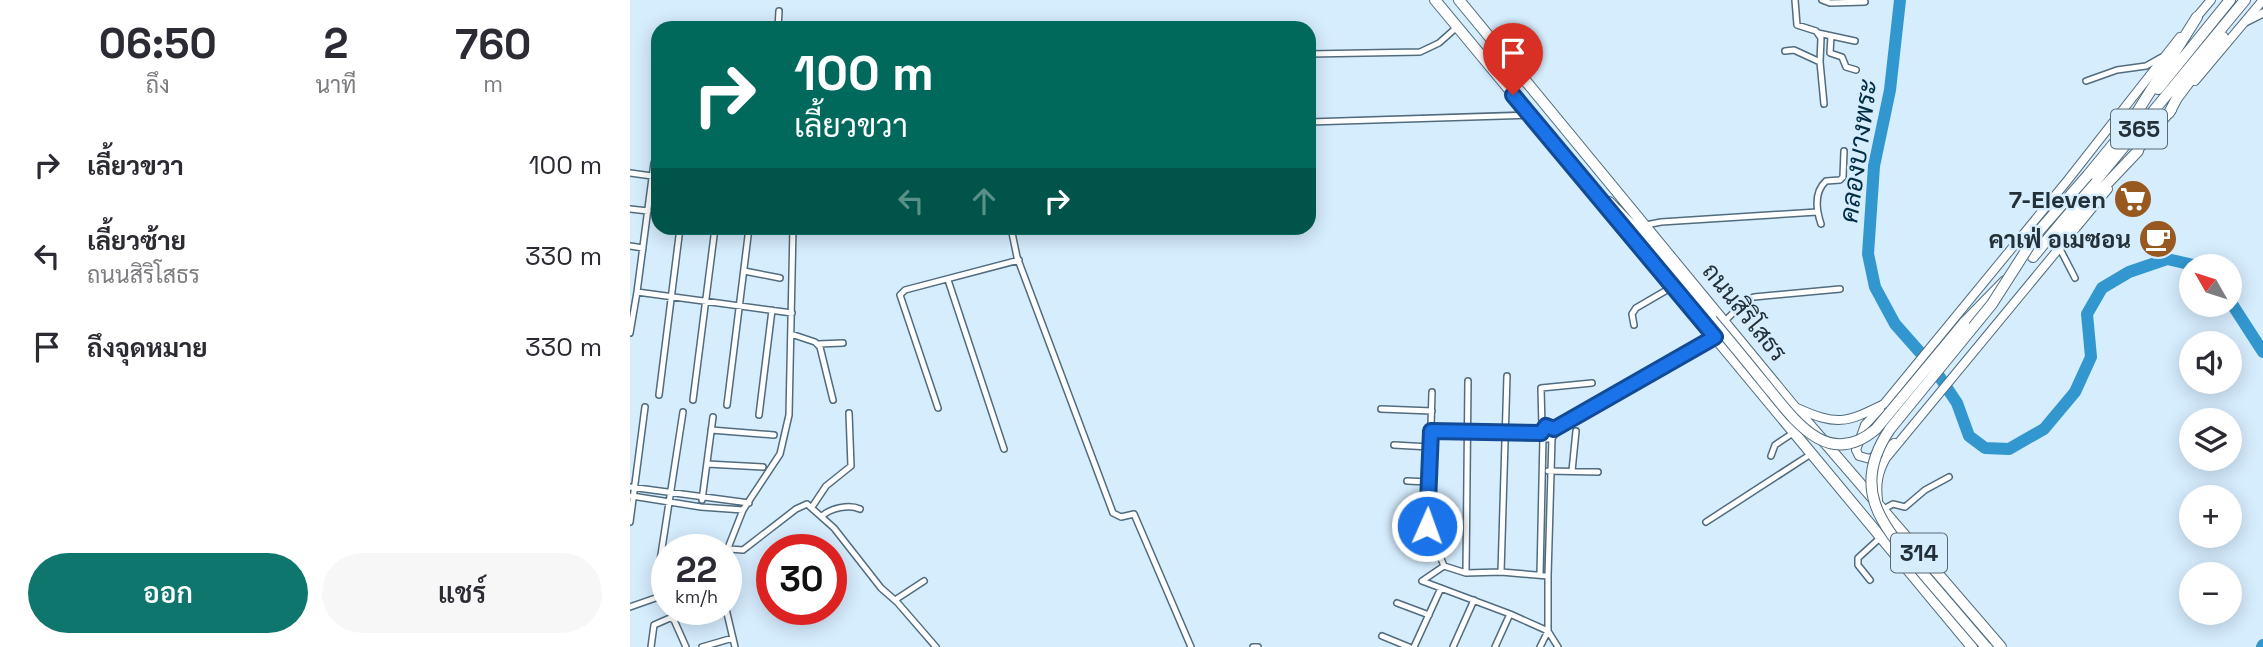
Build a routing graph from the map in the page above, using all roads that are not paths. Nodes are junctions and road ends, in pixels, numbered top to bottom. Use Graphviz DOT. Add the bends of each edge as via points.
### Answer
graph roads {
  1 [pos="1435,0"];
  2 [pos="1459,0"];
  3 [pos="1795,0"];
  4 [pos="1822,0"];
  5 [pos="2211,0"];
  6 [pos="2230,0"];
  7 [pos="2248,0"];
  8 [pos="2263,0"];
  9 [pos="1865,2"];
  10 [pos="779,11"];
  11 [pos="2263,13"];
  12 [pos="2197,17"];
  13 [pos="778,21"];
  14 [pos="2243,23"];
  15 [pos="1457,27"];
  16 [pos="1818,33"];
  17 [pos="1832,36"];
  18 [pos="1855,41"];
  19 [pos="1785,51"];
  20 [pos="1316,54"];
  21 [pos="2165,56"];
  22 [pos="1820,62"];
  23 [pos="1856,70"];
  24 [pos="2086,81"];
  25 [pos="1824,104"];
  26 [pos="2169,113"];
  27 [pos="1530,115"];
  28 [pos="1316,122"];
  29 [pos="2129,125"];
  30 [pos="1844,151"];
  31 [pos="2137,151"];
  32 [pos="1575,169"];
  33 [pos="630,173"];
  34 [pos="651,176"];
  35 [pos="651,185"];
  36 [pos="630,209"];
  37 [pos="648,211"];
  38 [pos="1817,212"];
  39 [pos="1821,223"];
  40 [pos="1646,225"];
  41 [pos="679,235"];
  42 [pos="714,235"];
  43 [pos="748,235"];
  44 [pos="793,235"];
  45 [pos="1013,235"];
  46 [pos="630,246"];
  47 [pos="643,248"];
  48 [pos="2060,249"];
  49 [pos="2033,257"];
  50 [pos="1018,260"];
  51 [pos="744,271"];
  52 [pos="780,278"];
  53 [pos="2075,278"];
  54 [pos="948,280"];
  55 [pos="1672,287"];
  56 [pos="1840,289"];
  57 [pos="637,292"];
  58 [pos="672,297"];
  59 [pos="632,301"];
  60 [pos="706,301"];
  61 [pos="740,305"];
  62 [pos="772,310"];
  63 [pos="792,313"];
  64 [pos="1725,321"];
  65 [pos="1634,325"];
  66 [pos="630,333"];
  67 [pos="791,334"];
  68 [pos="1715,337"];
  69 [pos="843,343"];
  70 [pos="818,344"];
  71 [pos="1507,376"];
  72 [pos="1468,381"];
  73 [pos="1592,383"];
  74 [pos="1432,392"];
  75 [pos="659,395"];
  76 [pos="693,400"];
  77 [pos="833,400"];
  78 [pos="1884,404"];
  79 [pos="727,405"];
  80 [pos="645,407"];
  81 [pos="938,408"];
  82 [pos="1795,408"];
  83 [pos="1381,410"];
  84 [pos="1432,411"];
  85 [pos="683,412"];
  86 [pos="849,413"];
  87 [pos="759,415"];
  88 [pos="713,416"];
  89 [pos="1554,429"];
  90 [pos="711,430"];
  91 [pos="1431,431"];
  92 [pos="1466,431"];
  93 [pos="1576,431"];
  94 [pos="1505,432"];
  95 [pos="1542,433"];
  96 [pos="1794,433"];
  97 [pos="1907,433"];
  98 [pos="775,435"];
  99 [pos="1552,438"];
  100 [pos="1394,445"];
  101 [pos="1430,447"];
  102 [pos="1004,449"];
  103 [pos="1811,454"];
  104 [pos="1771,456"];
  105 [pos="1838,458"];
  106 [pos="707,464"];
  107 [pos="763,467"];
  108 [pos="1823,468"];
  109 [pos="1541,471"];
  110 [pos="1550,471"];
  111 [pos="1572,471"];
  112 [pos="1598,471"];
  113 [pos="1853,476"];
  114 [pos="1949,477"];
  115 [pos="1407,481"];
  116 [pos="1429,482"];
  117 [pos="632,487"];
  118 [pos="1841,489"];
  119 [pos="670,492"];
  120 [pos="632,496"];
  121 [pos="702,498"];
  122 [pos="668,501"];
  123 [pos="749,503"];
  124 [pos="701,507"];
  125 [pos="812,507"];
  126 [pos="1881,508"];
  127 [pos="860,509"];
  128 [pos="743,510"];
  129 [pos="822,516"];
  130 [pos="630,522"];
  131 [pos="1706,522"];
  132 [pos="663,534"];
  133 [pos="734,534"];
  134 [pos="1881,537"];
  135 [pos="742,550"];
  136 [pos="1444,566"];
  137 [pos="1501,572"];
  138 [pos="1466,573"];
  139 [pos="1540,575"];
  140 [pos="1548,576"];
  141 [pos="1870,580"];
  142 [pos="924,581"];
  143 [pos="1441,588"];
  144 [pos="651,600"];
  145 [pos="895,600"];
  146 [pos="1474,600"];
  147 [pos="1397,603"];
  148 [pos="630,607"];
  149 [pos="1510,614"];
  150 [pos="1429,615"];
  151 [pos="730,625"];
  152 [pos="1548,631"];
  153 [pos="1382,636"];
  154 [pos="733,638"];
  155 [pos="651,647"];
  156 [pos="686,647"];
  157 [pos="702,647"];
  158 [pos="735,647"];
  159 [pos="936,647"];
  160 [pos="1191,647"];
  161 [pos="1412,647"];
  162 [pos="1453,647"];
  163 [pos="1495,647"];
  164 [pos="1540,647"];
  165 [pos="1558,647"];
  166 [pos="1972,647"];
  167 [pos="1986,647"];
  168 [pos="2001,647"];
  1 -- 15 [label="highway, ถนนสิริโสธร / 314"];
  2 -- 40 [label="highway, ถนนสิริโสธร / 314"];
  3 -- 16 [label="street" via="1797,25"];
  4 -- 9 [label="street"];
  5 -- 12 [label="main road, 365"];
  6 -- 29 [label="highway, 365"];
  7 -- 26 [label="highway"];
  7 -- 49 [label="highway, 365"];
  8 -- 14 [label="main road, 365"];
  10 -- 13 [label="street"];
  11 -- 14 [label="street"];
  12 -- 21 [label="main road, 365"];
  12 -- 29 [label="highway"];
  14 -- 26 [label="main road, 365"];
  15 -- 20 [label="street" via="1420,52"];
  15 -- 27 [label="highway, ถนนสิริโสธร / 314"];
  16 -- 17 [label="street"];
  16 -- 22 [label="street"];
  17 -- 18 [label="street"];
  17 -- 23 [label="street" via="1830,53"];
  19 -- 22 [label="street" via="1794,50"];
  21 -- 24 [label="street" via="2146,66"];
  21 -- 78 [label="main road, 365"];
  22 -- 25 [label="street"];
  26 -- 31 [label="main road, 365"];
  27 -- 28 [label="street"];
  27 -- 32 [label="highway, ถนนสิริโสธร / 314"];
  29 -- 167 [label="highway, bridge" via="2038,232 1992,304 1891,429 1874,465 1873,496 1883,524"];
  30 -- 38 [label="street" via="1843,177 1823,183"];
  31 -- 48 [label="main road, 365"];
  31 -- 49 [label="highway"];
  32 -- 49 [label="highway, bridge" via="1642,236 1801,426 1823,441 1843,445 1876,429 1964,323"];
  32 -- 55 [label="highway, ถนนสิริโสธร / 314"];
  33 -- 34 [label="street"];
  35 -- 37 [label="street"];
  36 -- 37 [label="street"];
  37 -- 47 [label="street"];
  38 -- 39 [label="street"];
  38 -- 40 [label="street"];
  40 -- 64 [label="highway, ถนนสิริโสธร / 314"];
  41 -- 58 [label="street"];
  42 -- 60 [label="street"];
  43 -- 51 [label="street"];
  44 -- 63 [label="street"];
  45 -- 50 [label="street"];
  46 -- 47 [label="street"];
  47 -- 57 [label="street"];
  48 -- 53 [label="street"];
  48 -- 97 [label="main road, 365"];
  50 -- 54 [label="street"];
  50 -- 160 [label="street" via="1113,513 1121,517 1134,514"];
  51 -- 52 [label="street"];
  51 -- 61 [label="street"];
  54 -- 81 [label="street" via="900,295"];
  54 -- 102 [label="street"];
  55 -- 65 [label="street" via="1636,308"];
  55 -- 68 [label="highway, ถนนสิริโสธร / 314"];
  56 -- 64 [label="street" via="1754,297"];
  57 -- 58 [label="street"];
  57 -- 59 [label="street"];
  58 -- 60 [label="street"];
  58 -- 75 [label="street"];
  59 -- 66 [label="street"];
  60 -- 61 [label="street"];
  60 -- 76 [label="street"];
  61 -- 62 [label="street"];
  61 -- 79 [label="street"];
  62 -- 63 [label="street"];
  62 -- 87 [label="street"];
  63 -- 67 [label="street"];
  64 -- 82 [label="highway, ถนนสิริโสธร / 314"];
  67 -- 70 [label="street"];
  67 -- 123 [label="street" via="784,438 780,454"];
  68 -- 89 [label="street"];
  68 -- 96 [label="highway, ถนนสิริโสธร / 314"];
  69 -- 70 [label="street"];
  70 -- 77 [label="street"];
  71 -- 94 [label="street"];
  72 -- 92 [label="street"];
  73 -- 95 [label="street" via="1542,388"];
  74 -- 84 [label="street"];
  78 -- 82 [label="main road, 365" via="1839,421"];
  78 -- 97 [label="main road" via="1859,437 1859,456 1875,457"];
  80 -- 117 [label="street"];
  82 -- 105 [label="highway, ถนนสิริโสธร / 314"];
  83 -- 84 [label="street"];
  84 -- 91 [label="street"];
  85 -- 119 [label="street"];
  86 -- 125 [label="street" via="851,466 826,486"];
  88 -- 90 [label="street"];
  89 -- 95 [label="street" via="1548,425"];
  89 -- 99 [label="street"];
  90 -- 98 [label="street"];
  90 -- 106 [label="street"];
  91 -- 92 [label="street"];
  91 -- 101 [label="street"];
  92 -- 94 [label="street"];
  92 -- 138 [label="street"];
  93 -- 111 [label="street"];
  94 -- 95 [label="street"];
  94 -- 137 [label="street"];
  95 -- 99 [label="street"];
  95 -- 109 [label="street"];
  96 -- 103 [label="highway, ถนนสิริโสธร / 314"];
  96 -- 104 [label="street" via="1775,445"];
  97 -- 126 [label="main road, 365" via="1881,467 1877,481"];
  99 -- 110 [label="street"];
  100 -- 101 [label="street"];
  101 -- 116 [label="street"];
  103 -- 108 [label="highway, ถนนสิริโสธร / 314"];
  103 -- 131 [label="street"];
  105 -- 108 [label="highway" via="1835,467"];
  105 -- 113 [label="highway, ถนนสิริโสธร / 314"];
  106 -- 107 [label="street"];
  106 -- 121 [label="street"];
  108 -- 118 [label="highway, ถนนสิริโสธร / 314"];
  109 -- 110 [label="street"];
  109 -- 139 [label="street"];
  110 -- 111 [label="street"];
  110 -- 140 [label="street"];
  111 -- 112 [label="street"];
  113 -- 118 [label="highway" via="1843,480"];
  113 -- 126 [label="highway, ถนนสิริโสธร / 314"];
  114 -- 126 [label="street" via="1905,507 1893,503"];
  115 -- 116 [label="street"];
  116 -- 136 [label="street" via="1427,526"];
  117 -- 119 [label="street"];
  117 -- 120 [label="street"];
  118 -- 134 [label="highway, ถนนสิริโสธร / 314"];
  119 -- 121 [label="street"];
  119 -- 122 [label="street"];
  120 -- 122 [label="street"];
  120 -- 130 [label="street"];
  121 -- 123 [label="street"];
  121 -- 124 [label="street"];
  122 -- 124 [label="street"];
  122 -- 132 [label="street"];
  123 -- 128 [label="street"];
  124 -- 128 [label="street"];
  125 -- 129 [label="street"];
  125 -- 135 [label="street" via="807,504 796,509"];
  126 -- 168 [label="highway, ถนนสิริโสธร / 314"];
  127 -- 129 [label="street" via="831,510"];
  128 -- 133 [label="street"];
  129 -- 145 [label="street"];
  134 -- 141 [label="street" via="1858,558"];
  134 -- 166 [label="highway, ถนนสิริโสธร / 314"];
  136 -- 138 [label="street"];
  136 -- 143 [label="street" via="1422,581"];
  137 -- 138 [label="street"];
  137 -- 139 [label="street"];
  139 -- 140 [label="street"];
  140 -- 152 [label="street"];
  142 -- 145 [label="street"];
  143 -- 146 [label="street"];
  143 -- 150 [label="street"];
  144 -- 148 [label="street"];
  145 -- 159 [label="street"];
  146 -- 149 [label="street"];
  146 -- 162 [label="street"];
  147 -- 150 [label="street"];
  149 -- 152 [label="street"];
  149 -- 163 [label="street"];
  150 -- 161 [label="street"];
  151 -- 154 [label="street"];
  152 -- 164 [label="street"];
  152 -- 165 [label="street"];
  153 -- 161 [label="street"];
  154 -- 157 [label="street"];
  154 -- 158 [label="street"];
  155 -- 156 [label="street" via="654,625 670,618"];
}
